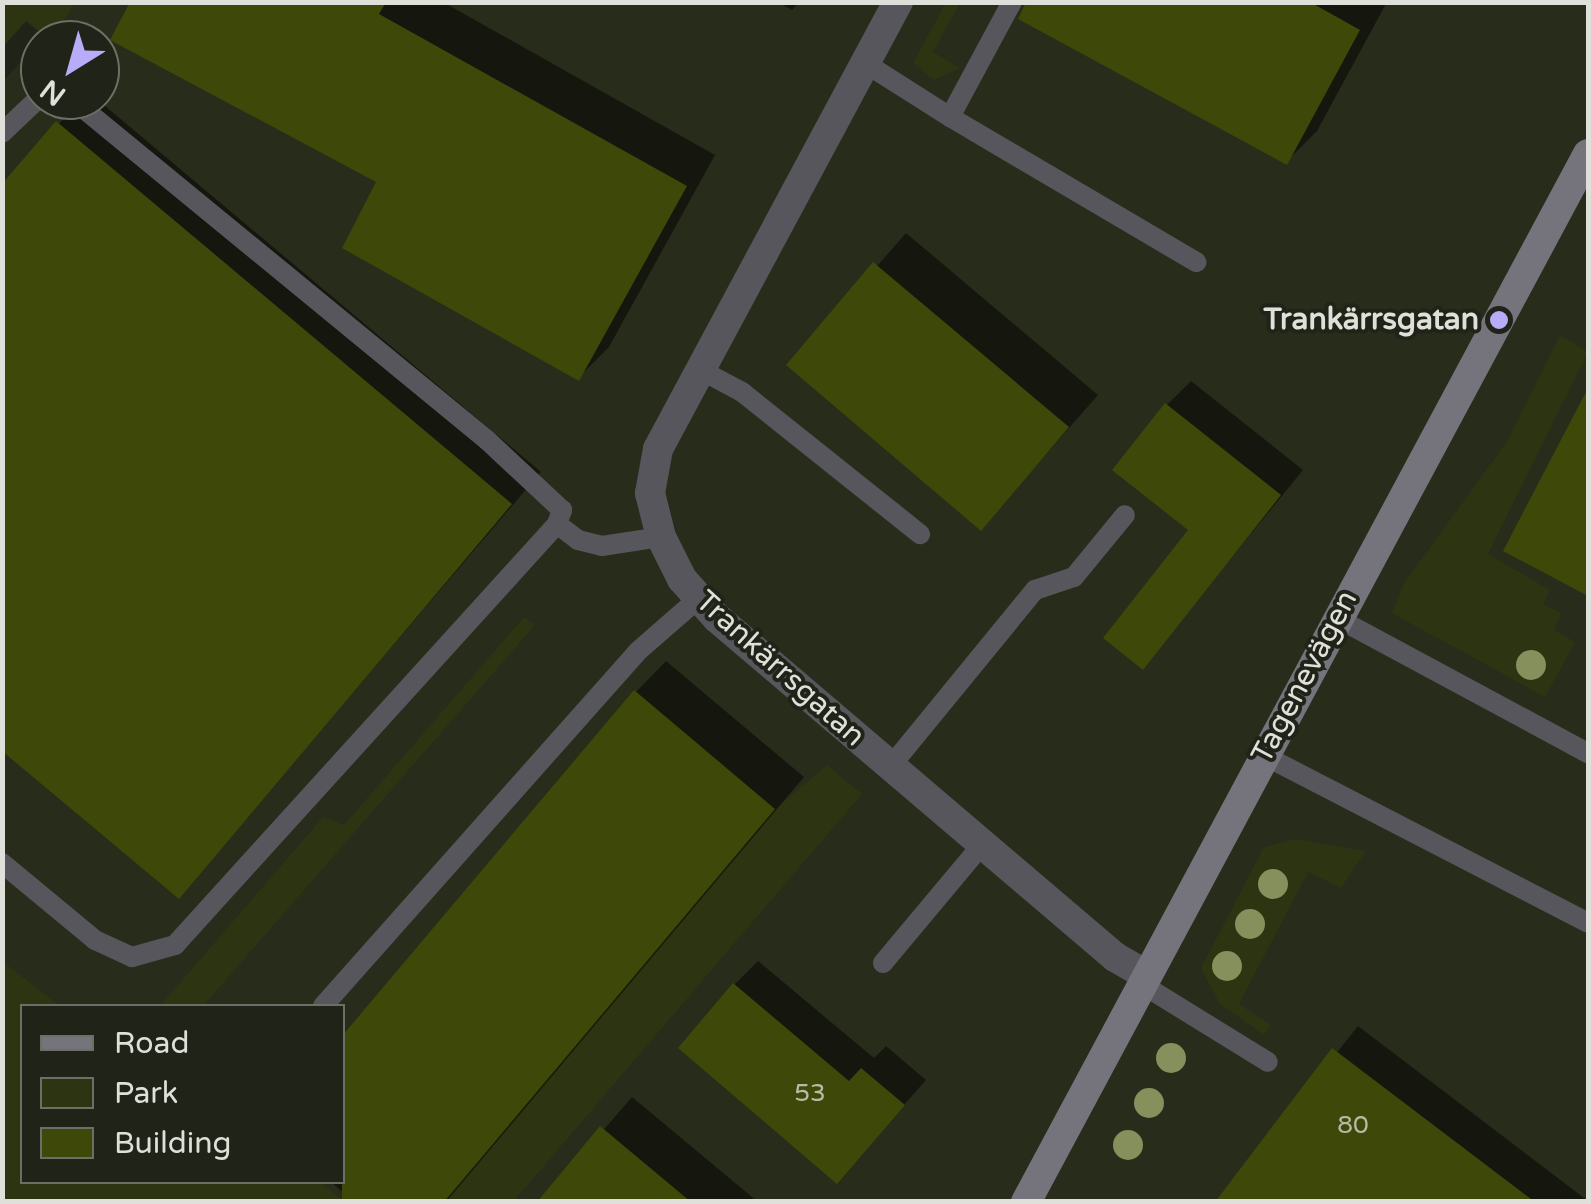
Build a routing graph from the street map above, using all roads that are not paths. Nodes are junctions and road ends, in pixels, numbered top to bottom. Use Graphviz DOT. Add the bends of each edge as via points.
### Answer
graph roads {
  1 [pos="898,2"];
  2 [pos="1012,2"];
  3 [pos="865,63"];
  4 [pos="950,117"];
  5 [pos="97,120"];
  6 [pos="1588,154"];
  7 [pos="1196,262"];
  8 [pos="699,369"];
  9 [pos="1125,515"];
  10 [pos="556,524"];
  11 [pos="920,534"];
  12 [pos="662,538"];
  13 [pos="699,598"];
  14 [pos="1337,618"];
  15 [pos="1588,753"];
  16 [pos="1264,755"];
  17 [pos="890,767"];
  18 [pos="981,846"];
  19 [pos="2,863"];
  20 [pos="1588,924"];
  21 [pos="883,963"];
  22 [pos="1142,979"];
  23 [pos="325,1004"];
  24 [pos="1268,1062"];
  25 [pos="1026,1202"];
  1 -- 3 [label="street, Trankärrsgatan"];
  2 -- 4 [label="lane"];
  3 -- 4 [label="lane"];
  3 -- 8 [label="street, Trankärrsgatan"];
  4 -- 7 [label="lane"];
  5 -- 10 [label="lane" via="550,493 562,510"];
  6 -- 14 [label="street, Tagenevägen"];
  8 -- 11 [label="lane" via="742,392"];
  8 -- 12 [label="street, Trankärrsgatan" via="658,449 650,493"];
  9 -- 17 [label="lane" via="1074,577 1035,590"];
  10 -- 12 [label="lane" via="602,546"];
  10 -- 19 [label="lane" via="175,945 132,958 95,940"];
  12 -- 13 [label="street, Trankärrsgatan"];
  13 -- 17 [label="street, Trankärrsgatan"];
  13 -- 23 [label="lane" via="637,652"];
  14 -- 15 [label="lane"];
  14 -- 16 [label="street, Tagenevägen"];
  16 -- 20 [label="lane"];
  16 -- 22 [label="street, Tagenevägen"];
  17 -- 18 [label="street, Trankärrsgatan"];
  18 -- 21 [label="lane"];
  18 -- 22 [label="street, Trankärrsgatan"];
  22 -- 24 [label="lane"];
  22 -- 25 [label="street, Tagenevägen"];
}
